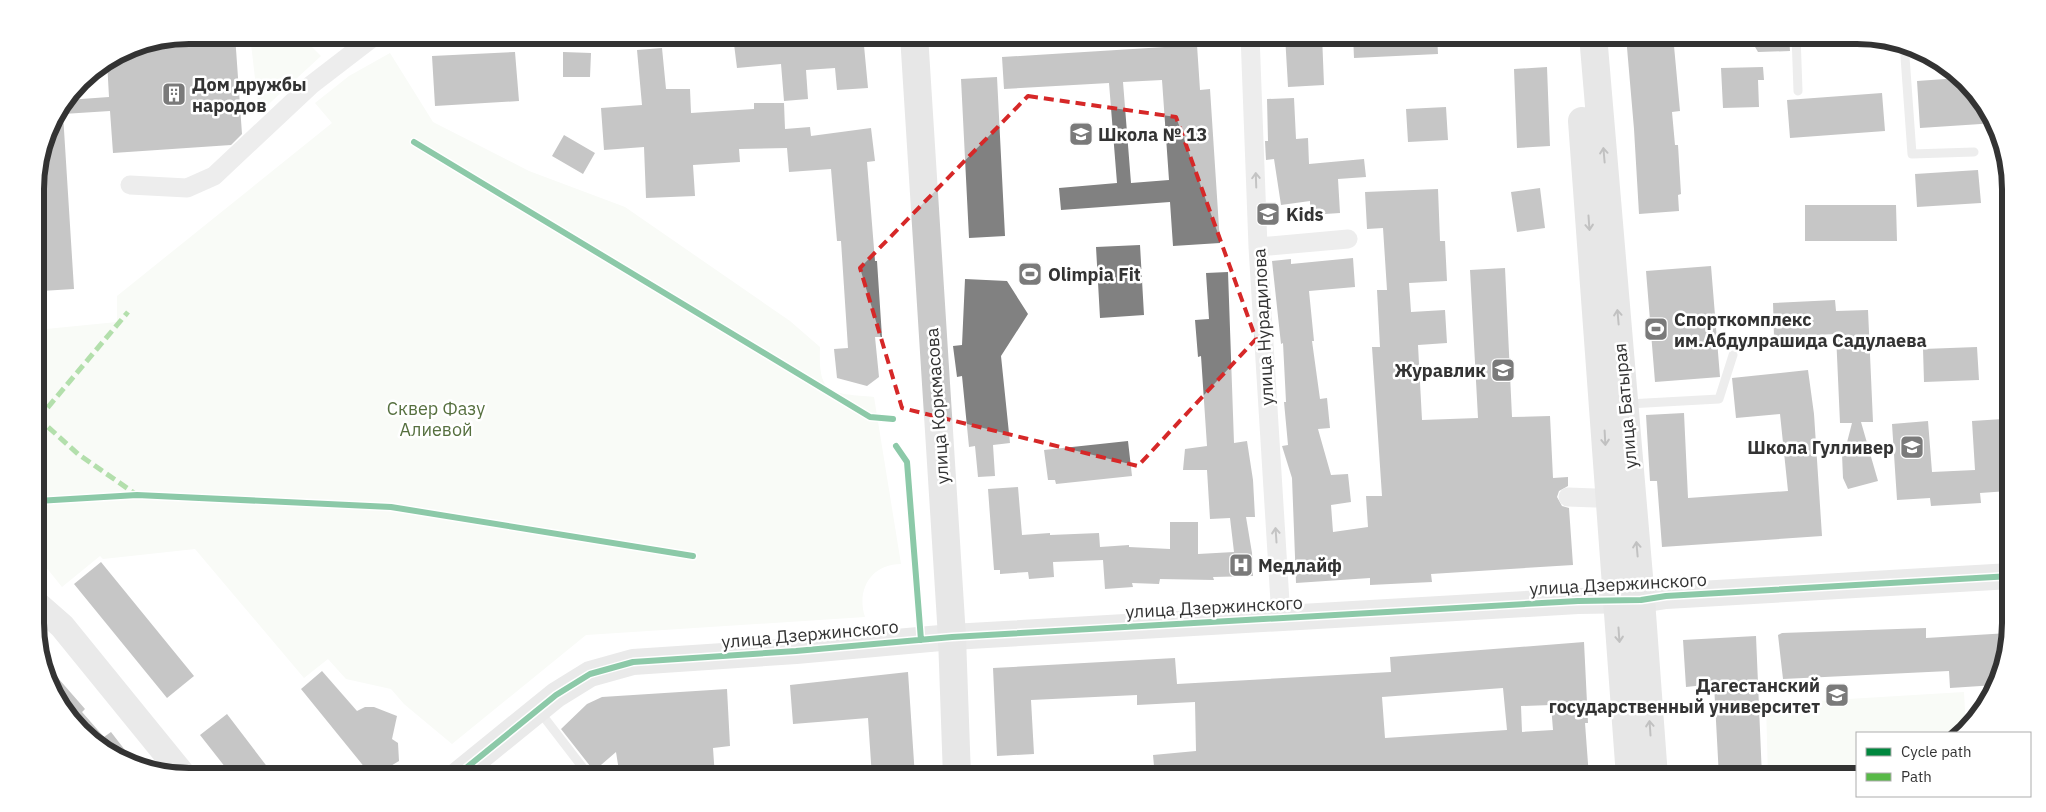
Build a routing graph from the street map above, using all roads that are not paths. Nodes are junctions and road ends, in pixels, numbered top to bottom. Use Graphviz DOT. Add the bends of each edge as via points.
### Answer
graph roads {
  1 [pos="364,44"];
  2 [pos="915,44"];
  3 [pos="1250,44"];
  4 [pos="1576,44"];
  5 [pos="1594,44"];
  6 [pos="1796,44"];
  7 [pos="1905,54"];
  8 [pos="1910,54"];
  9 [pos="1798,92"];
  10 [pos="1974,152"];
  11 [pos="130,185"];
  12 [pos="1348,238"];
  13 [pos="1258,247"];
  14 [pos="1734,354"];
  15 [pos="1614,406"];
  16 [pos="1568,497"];
  17 [pos="1621,499"];
  18 [pos="2002,577"];
  19 [pos="1629,600"];
  20 [pos="44,614"];
  21 [pos="44,615"];
  22 [pos="1281,618"];
  23 [pos="952,637"];
  24 [pos="538,709"];
  25 [pos="170,767"];
  26 [pos="177,768"];
  27 [pos="466,768"];
  28 [pos="583,768"];
  29 [pos="957,768"];
  30 [pos="1630,768"];
  31 [pos="1653,768"];
  1 -- 11 [label="street" via="310,85 214,176 186,188"];
  2 -- 23 [label="main road, улица Коркмасова"];
  13 -- 3 [label="street, улица Нурадилова, one-way"];
  4 -- 15 [label="main road, улица Батырая, one-way"];
  15 -- 5 [label="main road, улица Батырая, one-way"];
  6 -- 9 [label="lane"];
  7 -- 8 [label="lane"];
  7 -- 10 [label="lane" via="1912,154"];
  12 -- 13 [label="street"];
  22 -- 13 [label="street, улица Нурадилова, one-way"];
  14 -- 15 [label="lane" via="1719,399"];
  15 -- 17 [label="main road, улица Батырая"];
  16 -- 17 [label="street"];
  17 -- 19 [label="main road, улица Батырая"];
  18 -- 19 [label="street, улица Дзержинского"];
  19 -- 22 [label="street, улица Дзержинского"];
  19 -- 30 [label="main road, улица Батырая, one-way"];
  31 -- 19 [label="main road, улица Батырая, one-way"];
  20 -- 26 [label="street" via="62,626"];
  21 -- 25 [label="street" via="62,632"];
  22 -- 23 [label="street, улица Дзержинского"];
  23 -- 24 [label="street, улица Дзержинского" via="633,662 590,674"];
  23 -- 29 [label="main road, улица Коркмасова"];
  24 -- 27 [label="street, улица Дзержинского"];
  24 -- 28 [label="lane"];
}
